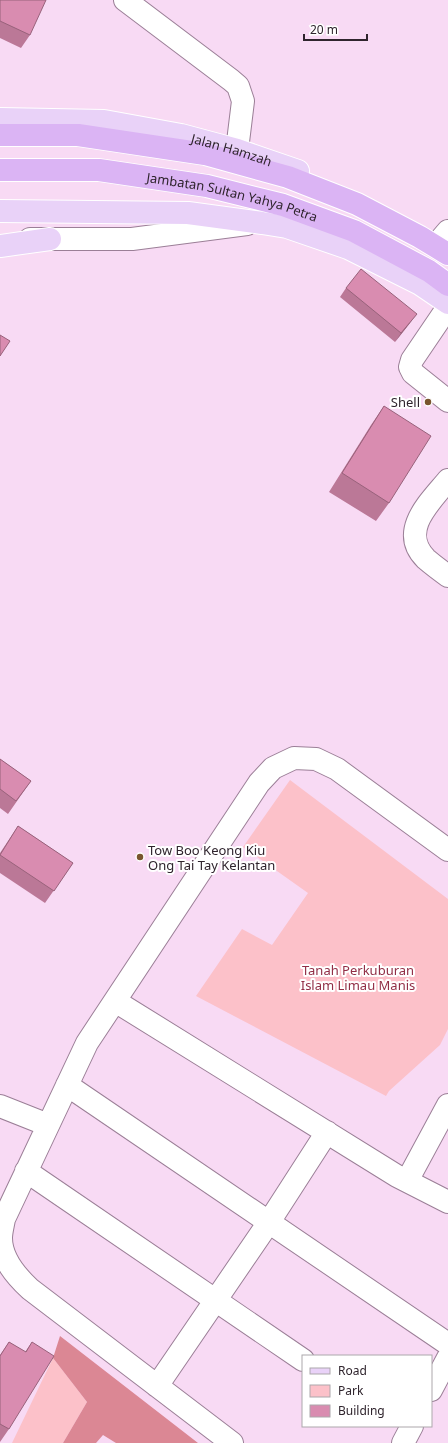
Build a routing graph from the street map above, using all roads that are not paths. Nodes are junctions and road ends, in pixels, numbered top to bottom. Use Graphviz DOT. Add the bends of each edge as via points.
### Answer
graph roads {
  1 [pos="125,0"];
  2 [pos="0,119"];
  3 [pos="0,135"];
  4 [pos="237,150"];
  5 [pos="0,170"];
  6 [pos="2,210"];
  7 [pos="262,222"];
  8 [pos="50,239"];
  9 [pos="0,240"];
  10 [pos="447,241"];
  11 [pos="0,246"];
  12 [pos="448,285"];
  13 [pos="448,303"];
  14 [pos="448,307"];
  15 [pos="448,401"];
  16 [pos="448,480"];
  17 [pos="448,576"];
  18 [pos="448,850"];
  19 [pos="115,1001"];
  20 [pos="67,1085"];
  21 [pos="448,1104"];
  22 [pos="0,1106"];
  23 [pos="48,1125"];
  24 [pos="327,1132"];
  25 [pos="26,1171"];
  26 [pos="407,1181"];
  27 [pos="448,1202"];
  28 [pos="269,1222"];
  29 [pos="215,1300"];
  30 [pos="448,1344"];
  31 [pos="448,1358"];
  32 [pos="302,1359"];
  33 [pos="157,1386"];
  34 [pos="432,1388"];
  35 [pos="232,1443"];
  1 -- 4 [label="street" via="238,86 243,101"];
  2 -- 4 [label="main road, Jalan Hamzah" via="104,122 181,135"];
  3 -- 10 [label="highway" via="78,136 205,154 288,177 357,204 420,238"];
  4 -- 10 [label="main road, Jalan Hamzah" via="333,184"];
  5 -- 12 [label="highway, Jambatan Sultan Yahya Petra" via="99,170 207,186 283,205 354,231"];
  6 -- 7 [label="main road" via="188,213"];
  7 -- 8 [label="street" via="132,239"];
  7 -- 13 [label="main road" via="287,227 348,248 420,284"];
  8 -- 9 [label="street"];
  8 -- 11 [label="main road"];
  14 -- 15 [label="street" via="412,360 410,367 413,373"];
  16 -- 17 [label="street" via="422,511 414,535 418,549 426,559"];
  18 -- 19 [label="street" via="337,769 316,759 294,758 273,768 259,783"];
  19 -- 20 [label="street" via="87,1043"];
  19 -- 24 [label="street"];
  20 -- 23 [label="street"];
  20 -- 28 [label="street"];
  21 -- 26 [label="street"];
  22 -- 23 [label="street"];
  23 -- 25 [label="street"];
  24 -- 26 [label="street"];
  24 -- 28 [label="street"];
  25 -- 29 [label="street"];
  25 -- 33 [label="street" via="4,1220 1,1239 6,1259 16,1275 30,1289"];
  26 -- 27 [label="street"];
  28 -- 29 [label="street"];
  28 -- 30 [label="street"];
  29 -- 32 [label="street"];
  29 -- 33 [label="street"];
  31 -- 34 [label="street"];
  33 -- 35 [label="street"];
}
